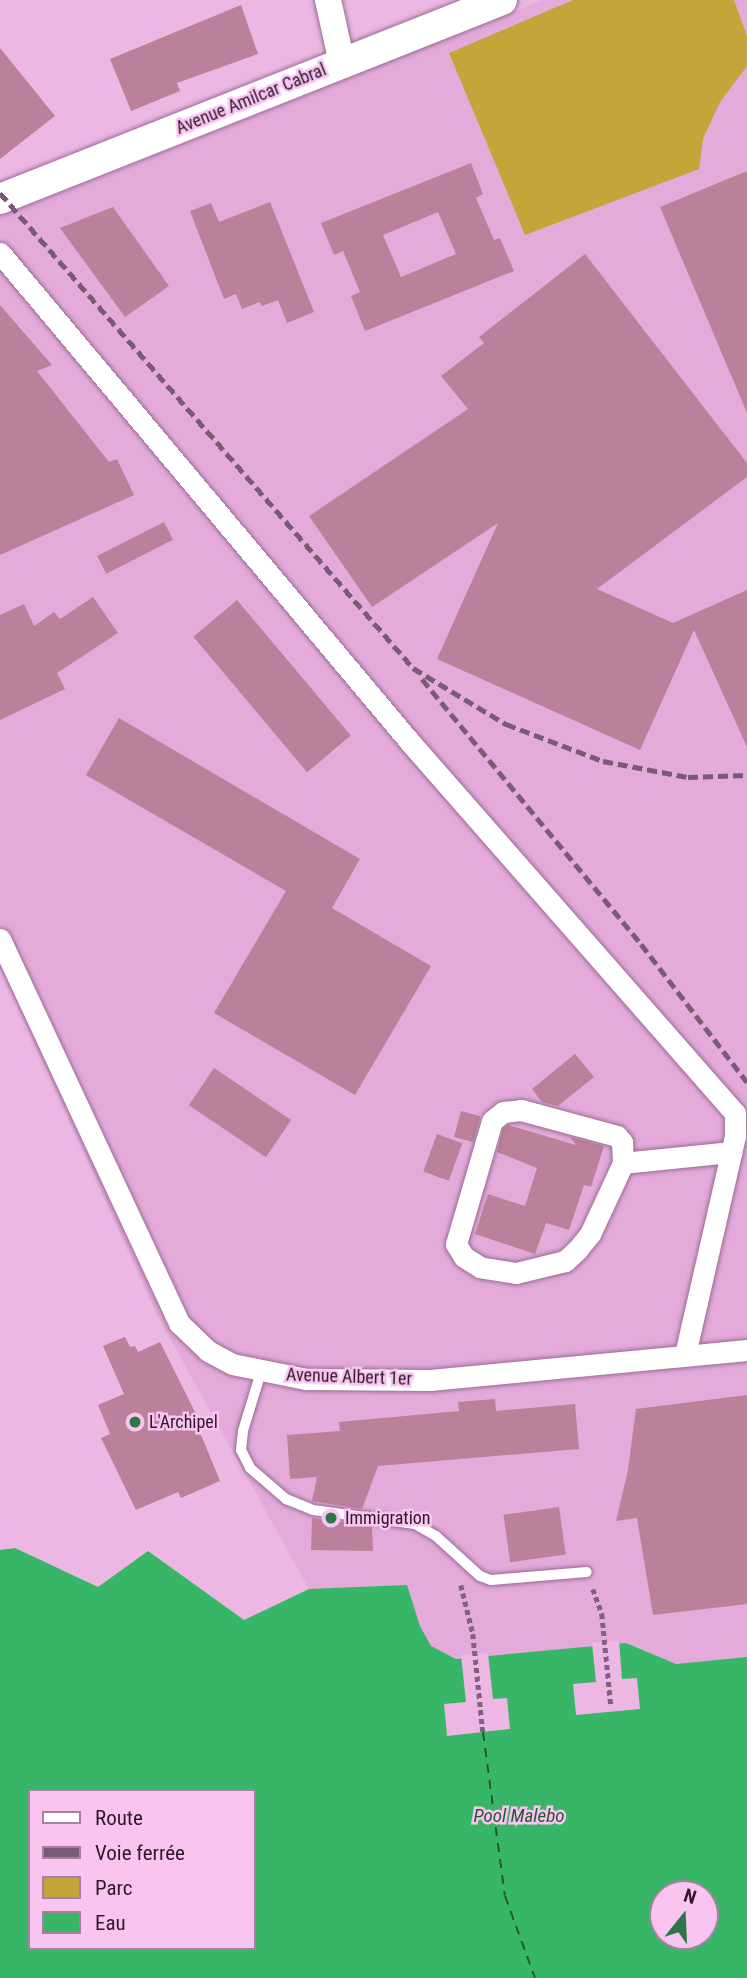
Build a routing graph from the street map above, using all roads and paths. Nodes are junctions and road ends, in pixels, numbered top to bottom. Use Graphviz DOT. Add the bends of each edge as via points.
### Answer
graph roads {
  1 [pos="328,0"];
  2 [pos="502,0"];
  3 [pos="342,63"];
  4 [pos="4,191"];
  5 [pos="0,253"];
  6 [pos="0,939"];
  7 [pos="731,1152"];
  8 [pos="623,1163"];
  9 [pos="747,1350"];
  10 [pos="685,1354"];
  11 [pos="261,1372"];
  12 [pos="452,1549"];
  13 [pos="587,1572"];
  14 [pos="611,1706"];
  15 [pos="483,1732"];
  1 -- 3 [label="street"];
  2 -- 3 [label="main road, Avenue Amilcar Cabral"];
  3 -- 4 [label="main road, Avenue Amilcar Cabral"];
  5 -- 7 [label="street" via="409,741 727,1101 736,1113"];
  6 -- 11 [label="street, Avenue Albert 1er" via="179,1323 208,1351"];
  7 -- 8 [label="street"];
  7 -- 10 [label="street"];
  8 -- 8 [label="street" via="590,1234 565,1261 516,1273 480,1267 464,1257 456,1244 492,1121 503,1112 521,1110 610,1132 622,1142"];
  9 -- 10 [label="street, Avenue Albert 1er"];
  10 -- 11 [label="street, Avenue Albert 1er" via="430,1380 306,1379"];
  11 -- 12 [label="lane" via="241,1450 264,1484 313,1510 415,1524"];
  12 -- 13 [label="lane" via="480,1576 491,1580"];
  12 -- 15 [label="path" via="473,1634"];
  13 -- 14 [label="path" via="602,1614"];
}
